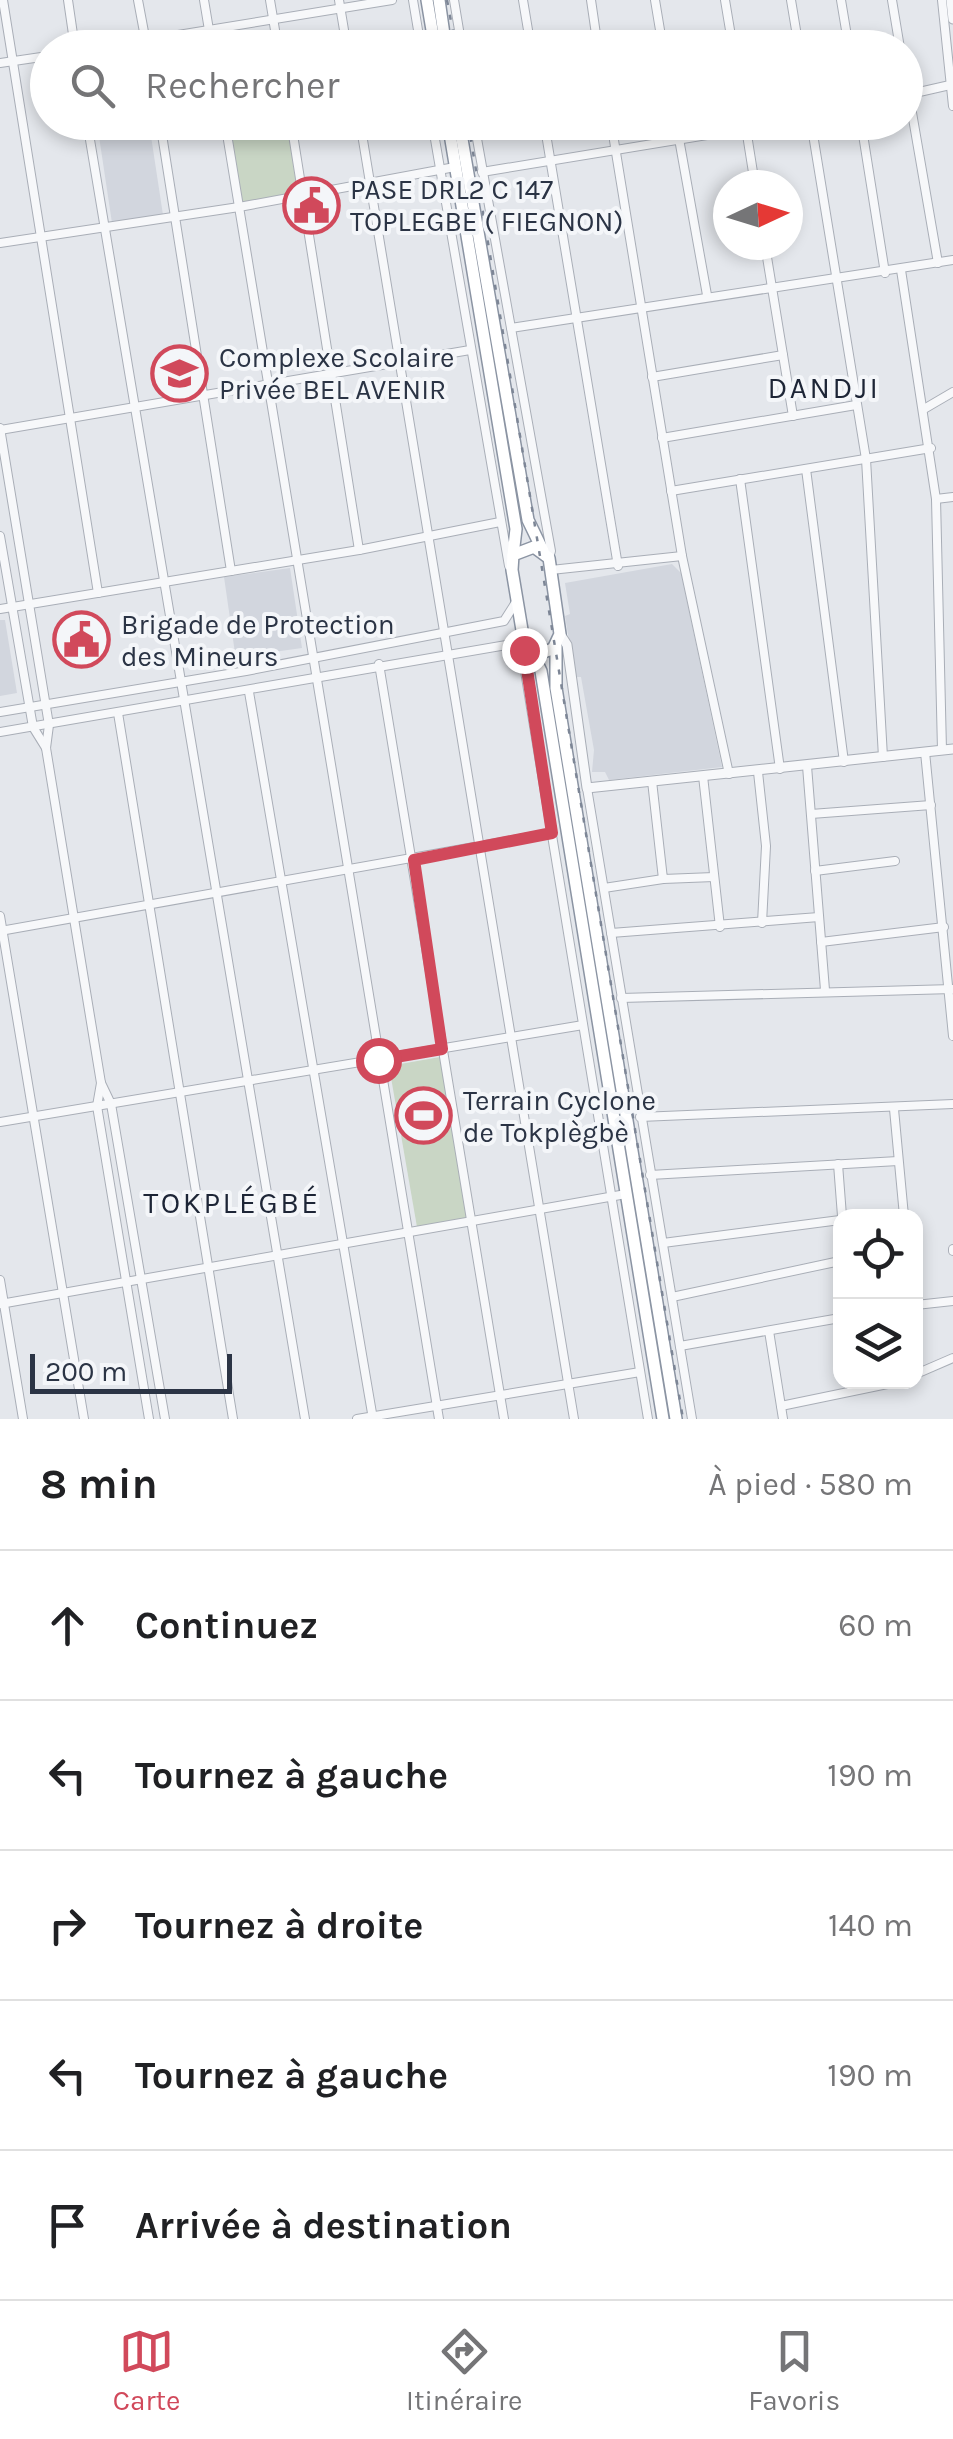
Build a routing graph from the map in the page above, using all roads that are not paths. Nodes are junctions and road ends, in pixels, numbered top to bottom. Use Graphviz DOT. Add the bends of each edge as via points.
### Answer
graph roads {
  1 [pos="3,0"];
  2 [pos="68,0"];
  3 [pos="138,0"];
  4 [pos="204,0"];
  5 [pos="270,0"];
  6 [pos="392,0"];
  7 [pos="413,0"];
  8 [pos="427,0"];
  9 [pos="438,0"];
  10 [pos="454,0"];
  11 [pos="523,0"];
  12 [pos="590,0"];
  13 [pos="655,0"];
  14 [pos="725,0"];
  15 [pos="791,0"];
  16 [pos="841,0"];
  17 [pos="892,0"];
  18 [pos="942,0"];
  19 [pos="951,0"];
  20 [pos="339,4"];
  21 [pos="953,18"];
  22 [pos="274,19"];
  23 [pos="72,30"];
  24 [pos="143,30"];
  25 [pos="209,30"];
  26 [pos="276,30"];
  27 [pos="344,30"];
  28 [pos="417,30"];
  29 [pos="432,30"];
  30 [pos="443,30"];
  31 [pos="459,30"];
  32 [pos="528,30"];
  33 [pos="595,30"];
  34 [pos="660,30"];
  35 [pos="730,30"];
  36 [pos="796,30"];
  37 [pos="846,30"];
  38 [pos="897,30"];
  39 [pos="30,59"];
  40 [pos="13,61"];
  41 [pos="0,63"];
  42 [pos="950,85"];
  43 [pos="923,91"];
  44 [pos="953,106"];
  45 [pos="90,140"];
  46 [pos="163,140"];
  47 [pos="228,140"];
  48 [pos="294,140"];
  49 [pos="363,140"];
  50 [pos="435,140"];
  51 [pos="451,140"];
  52 [pos="462,140"];
  53 [pos="477,140"];
  54 [pos="547,140"];
  55 [pos="614,140"];
  56 [pos="678,140"];
  57 [pos="748,140"];
  58 [pos="814,140"];
  59 [pos="865,140"];
  60 [pos="915,140"];
  61 [pos="615,150"];
  62 [pos="550,161"];
  63 [pos="455,167"];
  64 [pos="753,170"];
  65 [pos="440,172"];
  66 [pos="482,172"];
  67 [pos="467,174"];
  68 [pos="370,182"];
  69 [pos="304,195"];
  70 [pos="239,207"];
  71 [pos="176,215"];
  72 [pos="104,227"];
  73 [pos="39,235"];
  74 [pos="0,244"];
  75 [pos="768,260"];
  76 [pos="953,260"];
  77 [pos="938,263"];
  78 [pos="901,270"];
  79 [pos="885,272"];
  80 [pos="836,281"];
  81 [pos="772,285"];
  82 [pos="707,295"];
  83 [pos="642,306"];
  84 [pos="578,315"];
  85 [pos="511,328"];
  86 [pos="470,350"];
  87 [pos="783,355"];
  88 [pos="398,363"];
  89 [pos="331,374"];
  90 [pos="652,377"];
  91 [pos="268,385"];
  92 [pos="953,392"];
  93 [pos="204,396"];
  94 [pos="856,406"];
  95 [pos="136,407"];
  96 [pos="924,409"];
  97 [pos="793,416"];
  98 [pos="70,418"];
  99 [pos="0,429"];
  100 [pos="662,438"];
  101 [pos="931,448"];
  102 [pos="866,459"];
  103 [pos="806,468"];
  104 [pos="740,480"];
  105 [pos="671,491"];
  106 [pos="953,497"];
  107 [pos="936,498"];
  108 [pos="500,522"];
  109 [pos="0,536"];
  110 [pos="427,536"];
  111 [pos="359,550"];
  112 [pos="513,555"];
  113 [pos="682,556"];
  114 [pos="296,560"];
  115 [pos="547,560"];
  116 [pos="618,566"];
  117 [pos="512,570"];
  118 [pos="232,571"];
  119 [pos="166,582"];
  120 [pos="98,593"];
  121 [pos="516,602"];
  122 [pos="29,604"];
  123 [pos="12,607"];
  124 [pos="0,609"];
  125 [pos="445,630"];
  126 [pos="558,640"];
  127 [pos="527,645"];
  128 [pos="449,652"];
  129 [pos="312,658"];
  130 [pos="379,664"];
  131 [pos="316,678"];
  132 [pos="182,682"];
  133 [pos="249,692"];
  134 [pos="186,702"];
  135 [pos="46,705"];
  136 [pos="29,708"];
  137 [pos="0,712"];
  138 [pos="118,713"];
  139 [pos="49,724"];
  140 [pos="33,727"];
  141 [pos="0,732"];
  142 [pos="46,748"];
  143 [pos="948,750"];
  144 [pos="925,752"];
  145 [pos="883,757"];
  146 [pos="844,762"];
  147 [pos="807,766"];
  148 [pos="780,769"];
  149 [pos="758,772"];
  150 [pos="729,774"];
  151 [pos="703,776"];
  152 [pos="652,781"];
  153 [pos="587,788"];
  154 [pos="932,805"];
  155 [pos="811,814"];
  156 [pos="552,833"];
  157 [pos="480,847"];
  158 [pos="414,860"];
  159 [pos="895,862"];
  160 [pos="347,869"];
  161 [pos="816,871"];
  162 [pos="714,877"];
  163 [pos="282,879"];
  164 [pos="663,879"];
  165 [pos="604,888"];
  166 [pos="218,892"];
  167 [pos="149,905"];
  168 [pos="0,916"];
  169 [pos="74,916"];
  170 [pos="819,917"];
  171 [pos="762,924"];
  172 [pos="720,927"];
  173 [pos="944,927"];
  174 [pos="1,931"];
  175 [pos="612,933"];
  176 [pos="821,942"];
  177 [pos="952,989"];
  178 [pos="825,990"];
  179 [pos="621,998"];
  180 [pos="583,1026"];
  181 [pos="953,1036"];
  182 [pos="513,1040"];
  183 [pos="442,1049"];
  184 [pos="378,1060"];
  185 [pos="314,1070"];
  186 [pos="248,1081"];
  187 [pos="101,1083"];
  188 [pos="180,1092"];
  189 [pos="953,1102"];
  190 [pos="111,1104"];
  191 [pos="97,1106"];
  192 [pos="894,1108"];
  193 [pos="953,1112"];
  194 [pos="33,1117"];
  195 [pos="640,1117"];
  196 [pos="0,1122"];
  197 [pos="898,1161"];
  198 [pos="838,1164"];
  199 [pos="650,1175"];
  200 [pos="653,1190"];
  201 [pos="632,1193"];
  202 [pos="612,1196"];
  203 [pos="840,1209"];
  204 [pos="903,1209"];
  205 [pos="539,1210"];
  206 [pos="833,1219"];
  207 [pos="471,1222"];
  208 [pos="408,1233"];
  209 [pos="663,1243"];
  210 [pos="343,1244"];
  211 [pos="278,1256"];
  212 [pos="833,1262"];
  213 [pos="208,1268"];
  214 [pos="0,1280"];
  215 [pos="142,1280"];
  216 [pos="126,1284"];
  217 [pos="63,1295"];
  218 [pos="672,1297"];
  219 [pos="953,1301"];
  220 [pos="923,1303"];
  221 [pos="2,1304"];
  222 [pos="833,1319"];
  223 [pos="769,1332"];
  224 [pos="680,1346"];
  225 [pos="953,1358"];
  226 [pos="923,1371"];
  227 [pos="640,1372"];
  228 [pos="568,1384"];
  229 [pos="863,1389"];
  230 [pos="500,1395"];
  231 [pos="436,1406"];
  232 [pos="781,1406"];
  233 [pos="372,1418"];
  234 [pos="23,1419"];
  235 [pos="84,1419"];
  236 [pos="149,1419"];
  237 [pos="165,1419"];
  238 [pos="233,1419"];
  239 [pos="304,1419"];
  240 [pos="357,1419"];
  241 [pos="438,1419"];
  242 [pos="504,1419"];
  243 [pos="574,1419"];
  244 [pos="648,1419"];
  245 [pos="663,1419"];
  246 [pos="676,1419"];
  247 [pos="692,1419"];
  248 [pos="783,1419"];
  1 -- 40 [label="street"];
  2 -- 23 [label="street"];
  3 -- 24 [label="street"];
  4 -- 25 [label="street"];
  5 -- 22 [label="street"];
  6 -- 20 [label="street"];
  7 -- 28 [label="street"];
  8 -- 29 [label="highway"];
  9 -- 30 [label="highway"];
  10 -- 31 [label="street"];
  11 -- 32 [label="street"];
  12 -- 33 [label="street"];
  13 -- 34 [label="street"];
  14 -- 35 [label="street"];
  15 -- 36 [label="street"];
  16 -- 37 [label="street"];
  17 -- 38 [label="street"];
  18 -- 42 [label="street"];
  19 -- 21 [label="street"];
  20 -- 22 [label="street"];
  20 -- 27 [label="street"];
  22 -- 25 [label="street"];
  22 -- 26 [label="street"];
  39 -- 40 [label="street"];
  40 -- 41 [label="street"];
  40 -- 73 [label="street"];
  42 -- 43 [label="street"];
  42 -- 44 [label="street"];
  45 -- 72 [label="street"];
  46 -- 71 [label="street"];
  47 -- 70 [label="street"];
  48 -- 69 [label="street"];
  49 -- 68 [label="street"];
  50 -- 65 [label="street"];
  51 -- 63 [label="highway"];
  52 -- 67 [label="highway"];
  53 -- 66 [label="street"];
  54 -- 62 [label="street"];
  55 -- 61 [label="street"];
  56 -- 61 [label="street"];
  56 -- 82 [label="street"];
  57 -- 64 [label="street"];
  58 -- 80 [label="street"];
  59 -- 79 [label="street"];
  60 -- 77 [label="street"];
  61 -- 62 [label="street"];
  61 -- 83 [label="street"];
  62 -- 66 [label="street"];
  62 -- 84 [label="street"];
  63 -- 65 [label="street"];
  63 -- 112 [label="highway" via="514,519"];
  65 -- 68 [label="street"];
  65 -- 86 [label="street"];
  66 -- 67 [label="street"];
  66 -- 85 [label="street"];
  67 -- 115 [label="highway" via="528,520"];
  68 -- 69 [label="street"];
  68 -- 88 [label="street"];
  69 -- 70 [label="street"];
  69 -- 89 [label="street"];
  70 -- 71 [label="street"];
  70 -- 91 [label="street"];
  71 -- 72 [label="street"];
  71 -- 93 [label="street"];
  72 -- 73 [label="street"];
  72 -- 95 [label="street"];
  73 -- 74 [label="street"];
  73 -- 98 [label="street"];
  75 -- 81 [label="street"];
  76 -- 77 [label="street"];
  77 -- 78 [label="street"];
  78 -- 79 [label="street"];
  78 -- 96 [label="street"];
  79 -- 80 [label="street"];
  80 -- 81 [label="street"];
  80 -- 94 [label="street"];
  81 -- 82 [label="street"];
  81 -- 87 [label="street"];
  82 -- 83 [label="street"];
  83 -- 84 [label="street"];
  83 -- 90 [label="street"];
  84 -- 85 [label="street"];
  84 -- 116 [label="street"];
  85 -- 115 [label="street" via="551,551"];
  86 -- 88 [label="street"];
  86 -- 108 [label="street"];
  87 -- 90 [label="street"];
  87 -- 97 [label="street"];
  88 -- 89 [label="street"];
  88 -- 110 [label="street"];
  89 -- 91 [label="street"];
  89 -- 111 [label="street"];
  90 -- 100 [label="street"];
  91 -- 93 [label="street"];
  91 -- 114 [label="street"];
  92 -- 96 [label="street"];
  93 -- 95 [label="street"];
  93 -- 118 [label="street"];
  94 -- 97 [label="street"];
  94 -- 102 [label="street"];
  95 -- 98 [label="street"];
  95 -- 119 [label="street"];
  96 -- 101 [label="street"];
  97 -- 100 [label="street"];
  98 -- 99 [label="street"];
  98 -- 120 [label="street"];
  99 -- 122 [label="street"];
  100 -- 105 [label="street"];
  101 -- 102 [label="street"];
  101 -- 107 [label="street"];
  102 -- 103 [label="street"];
  102 -- 145 [label="street"];
  103 -- 104 [label="street"];
  103 -- 146 [label="street"];
  104 -- 105 [label="street"];
  104 -- 148 [label="street"];
  105 -- 113 [label="street"];
  106 -- 107 [label="street"];
  107 -- 143 [label="street"];
  108 -- 110 [label="street"];
  108 -- 117 [label="street"];
  109 -- 123 [label="street"];
  110 -- 111 [label="street"];
  110 -- 125 [label="street"];
  111 -- 114 [label="street"];
  112 -- 115 [label="highway" via="528,546"];
  112 -- 117 [label="highway"];
  113 -- 116 [label="street"];
  113 -- 150 [label="street"];
  114 -- 118 [label="street"];
  114 -- 129 [label="street"];
  115 -- 116 [label="street"];
  115 -- 126 [label="highway"];
  117 -- 121 [label="highway"];
  118 -- 119 [label="street"];
  119 -- 120 [label="street"];
  119 -- 132 [label="street"];
  120 -- 122 [label="street"];
  121 -- 125 [label="street" via="504,621"];
  121 -- 127 [label="highway"];
  122 -- 123 [label="street"];
  122 -- 135 [label="street"];
  123 -- 124 [label="street"];
  123 -- 136 [label="street"];
  125 -- 128 [label="street"];
  125 -- 129 [label="street"];
  126 -- 127 [label="highway" via="542,652"];
  126 -- 153 [label="street" via="567,645"];
  126 -- 201 [label="highway" via="556,688"];
  127 -- 128 [label="street"];
  127 -- 156 [label="street" via="523,660"];
  127 -- 201 [label="highway" via="541,671"];
  128 -- 130 [label="street"];
  128 -- 157 [label="street"];
  129 -- 131 [label="street"];
  129 -- 132 [label="street"];
  130 -- 131 [label="street"];
  130 -- 158 [label="street"];
  131 -- 133 [label="street"];
  131 -- 160 [label="street"];
  132 -- 134 [label="street"];
  132 -- 135 [label="street"];
  133 -- 134 [label="street"];
  133 -- 163 [label="street"];
  134 -- 138 [label="street"];
  134 -- 166 [label="street"];
  135 -- 136 [label="street"];
  135 -- 139 [label="street"];
  136 -- 137 [label="street"];
  136 -- 140 [label="street"];
  138 -- 139 [label="street"];
  138 -- 167 [label="street"];
  139 -- 140 [label="street"];
  139 -- 142 [label="street"];
  140 -- 141 [label="street"];
  140 -- 142 [label="street"];
  142 -- 169 [label="street"];
  143 -- 144 [label="street"];
  144 -- 145 [label="street"];
  144 -- 154 [label="street"];
  145 -- 146 [label="street"];
  146 -- 147 [label="street"];
  147 -- 148 [label="street"];
  147 -- 155 [label="street"];
  148 -- 149 [label="street"];
  149 -- 150 [label="street"];
  149 -- 171 [label="street" via="766,846"];
  150 -- 151 [label="street"];
  151 -- 152 [label="street"];
  151 -- 162 [label="street"];
  152 -- 153 [label="street"];
  152 -- 164 [label="street"];
  153 -- 165 [label="street"];
  154 -- 155 [label="street"];
  154 -- 173 [label="street"];
  155 -- 161 [label="street"];
  156 -- 157 [label="street"];
  156 -- 180 [label="street"];
  157 -- 158 [label="street"];
  157 -- 182 [label="street"];
  158 -- 160 [label="street"];
  158 -- 183 [label="street"];
  159 -- 161 [label="street"];
  160 -- 163 [label="street"];
  160 -- 184 [label="street"];
  161 -- 170 [label="street"];
  162 -- 164 [label="street"];
  162 -- 172 [label="street"];
  163 -- 166 [label="street"];
  163 -- 185 [label="street"];
  164 -- 165 [label="street"];
  165 -- 175 [label="street"];
  166 -- 167 [label="street"];
  166 -- 186 [label="street"];
  167 -- 169 [label="street"];
  167 -- 188 [label="street"];
  168 -- 174 [label="street"];
  169 -- 174 [label="street"];
  169 -- 187 [label="street"];
  170 -- 171 [label="street"];
  170 -- 176 [label="street"];
  171 -- 172 [label="street"];
  172 -- 175 [label="street"];
  173 -- 176 [label="street"];
  173 -- 177 [label="street"];
  174 -- 194 [label="street"];
  175 -- 179 [label="street"];
  176 -- 178 [label="street"];
  177 -- 178 [label="street"];
  177 -- 181 [label="street"];
  178 -- 179 [label="street"];
  179 -- 195 [label="street"];
  180 -- 182 [label="street"];
  180 -- 202 [label="street"];
  182 -- 183 [label="street"];
  182 -- 205 [label="street"];
  183 -- 184 [label="street"];
  183 -- 207 [label="street"];
  184 -- 185 [label="street"];
  184 -- 208 [label="street"];
  185 -- 186 [label="street"];
  185 -- 210 [label="street"];
  186 -- 188 [label="street"];
  186 -- 211 [label="street"];
  187 -- 190 [label="street"];
  187 -- 191 [label="street"];
  188 -- 190 [label="street"];
  188 -- 213 [label="street"];
  189 -- 192 [label="street"];
  189 -- 193 [label="street"];
  190 -- 191 [label="street"];
  190 -- 215 [label="street"];
  191 -- 194 [label="street"];
  191 -- 216 [label="street"];
  192 -- 195 [label="street"];
  192 -- 197 [label="street"];
  194 -- 196 [label="street"];
  194 -- 217 [label="street"];
  195 -- 199 [label="street"];
  197 -- 198 [label="street"];
  197 -- 204 [label="street"];
  198 -- 199 [label="street"];
  198 -- 203 [label="street"];
  199 -- 200 [label="street"];
  200 -- 201 [label="street"];
  200 -- 209 [label="street"];
  201 -- 202 [label="street"];
  201 -- 245 [label="highway"];
  201 -- 246 [label="highway"];
  202 -- 205 [label="street"];
  202 -- 227 [label="street"];
  205 -- 207 [label="street"];
  205 -- 228 [label="street"];
  206 -- 209 [label="street"];
  207 -- 208 [label="street"];
  207 -- 230 [label="street"];
  208 -- 210 [label="street"];
  208 -- 231 [label="street"];
  209 -- 218 [label="street"];
  210 -- 211 [label="street"];
  210 -- 233 [label="street"];
  211 -- 213 [label="street"];
  211 -- 239 [label="street"];
  212 -- 218 [label="street"];
  213 -- 215 [label="street"];
  213 -- 238 [label="street"];
  214 -- 221 [label="street"];
  215 -- 216 [label="street"];
  215 -- 237 [label="street"];
  216 -- 217 [label="street"];
  216 -- 236 [label="street"];
  217 -- 221 [label="street"];
  217 -- 235 [label="street"];
  218 -- 224 [label="street"];
  219 -- 220 [label="street"];
  221 -- 234 [label="street"];
  222 -- 223 [label="street"];
  223 -- 224 [label="street"];
  223 -- 232 [label="street"];
  224 -- 247 [label="street"];
  225 -- 226 [label="street"];
  227 -- 228 [label="street"];
  227 -- 244 [label="street"];
  228 -- 230 [label="street"];
  228 -- 243 [label="street"];
  229 -- 232 [label="street"];
  230 -- 231 [label="street"];
  230 -- 242 [label="street"];
  231 -- 233 [label="street"];
  231 -- 241 [label="street"];
  232 -- 248 [label="street"];
  233 -- 240 [label="street"];
}
